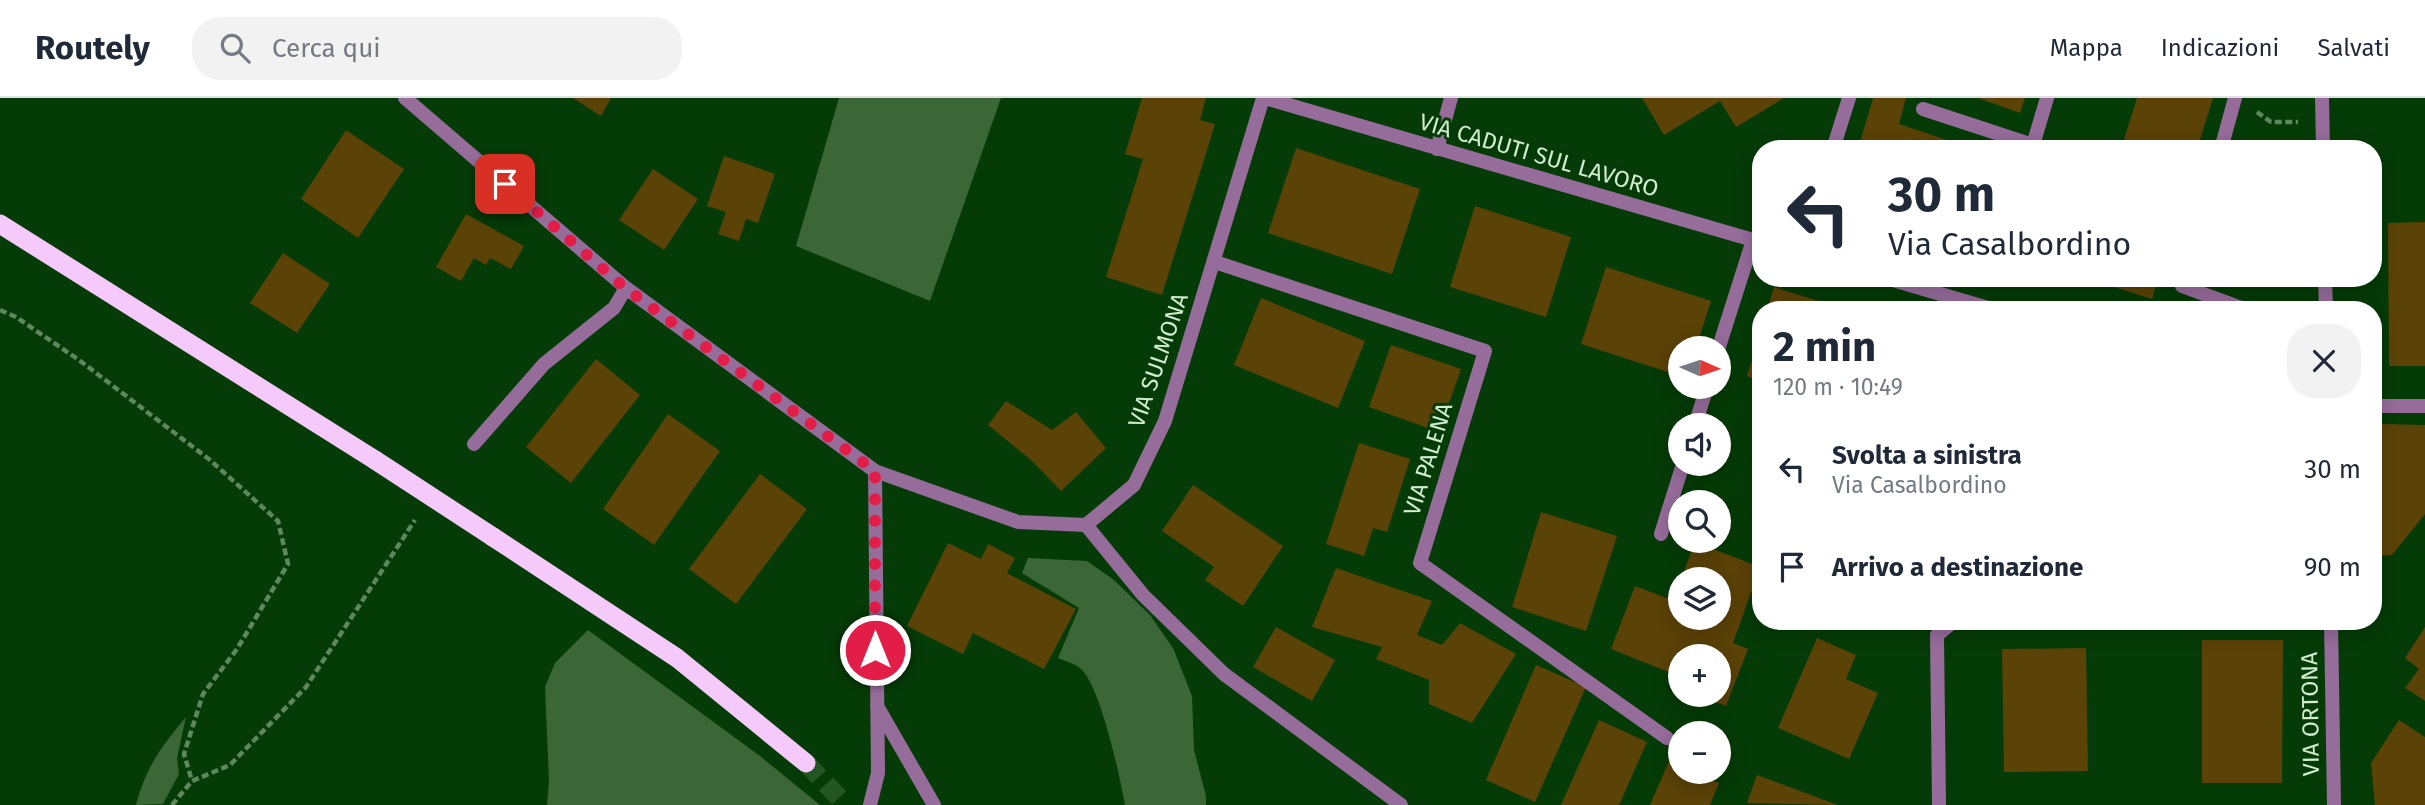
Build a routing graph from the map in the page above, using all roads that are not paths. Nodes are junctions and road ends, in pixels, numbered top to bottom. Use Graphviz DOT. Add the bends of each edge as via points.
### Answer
graph roads {
  1 [pos="405,98"];
  2 [pos="1264,98"];
  3 [pos="1451,98"];
  4 [pos="1849,98"];
  5 [pos="2047,98"];
  6 [pos="2235,98"];
  7 [pos="2322,98"];
  8 [pos="1923,109"];
  9 [pos="1836,140"];
  10 [pos="2012,140"];
  11 [pos="2034,140"];
  12 [pos="2223,140"];
  13 [pos="2323,140"];
  14 [pos="1437,149"];
  15 [pos="0,224"];
  16 [pos="1752,240"];
  17 [pos="1752,255"];
  18 [pos="1215,262"];
  19 [pos="1917,287"];
  20 [pos="2185,287"];
  21 [pos="625,288"];
  22 [pos="1964,301"];
  23 [pos="2223,301"];
  24 [pos="1723,336"];
  25 [pos="2382,406"];
  26 [pos="2425,406"];
  27 [pos="474,444"];
  28 [pos="875,471"];
  29 [pos="1679,476"];
  30 [pos="1086,525"];
  31 [pos="1661,534"];
  32 [pos="1943,630"];
  33 [pos="2331,630"];
  34 [pos="877,706"];
  35 [pos="1667,738"];
  36 [pos="806,763"];
  37 [pos="870,805"];
  38 [pos="934,805"];
  39 [pos="1401,805"];
  40 [pos="1939,805"];
  41 [pos="2334,805"];
  1 -- 21 [label="street"];
  2 -- 14 [label="street, VIA CADUTI SUL LAVORO"];
  2 -- 18 [label="street, VIA SULMONA"];
  3 -- 14 [label="street"];
  4 -- 9 [label="street"];
  5 -- 11 [label="street"];
  6 -- 12 [label="street"];
  7 -- 13 [label="street"];
  8 -- 10 [label="street"];
  14 -- 16 [label="street, VIA CADUTI SUL LAVORO"];
  15 -- 36 [label="highway, bridge" via="375,460 677,658"];
  17 -- 24 [label="street"];
  18 -- 30 [label="street, VIA SULMONA" via="1160,432 1134,485"];
  18 -- 35 [label="street, VIA PALENA" via="1485,351 1420,563"];
  19 -- 22 [label="street"];
  20 -- 23 [label="street"];
  21 -- 27 [label="street" via="614,307 544,364"];
  21 -- 28 [label="street"];
  25 -- 26 [label="street"];
  28 -- 30 [label="street" via="1018,522"];
  28 -- 34 [label="street"];
  29 -- 31 [label="street"];
  30 -- 39 [label="street" via="1143,596 1224,674"];
  32 -- 40 [label="street" via="1937,635"];
  33 -- 41 [label="street, VIA ORTONA"];
  34 -- 37 [label="street" via="878,773"];
  34 -- 38 [label="street"];
}
